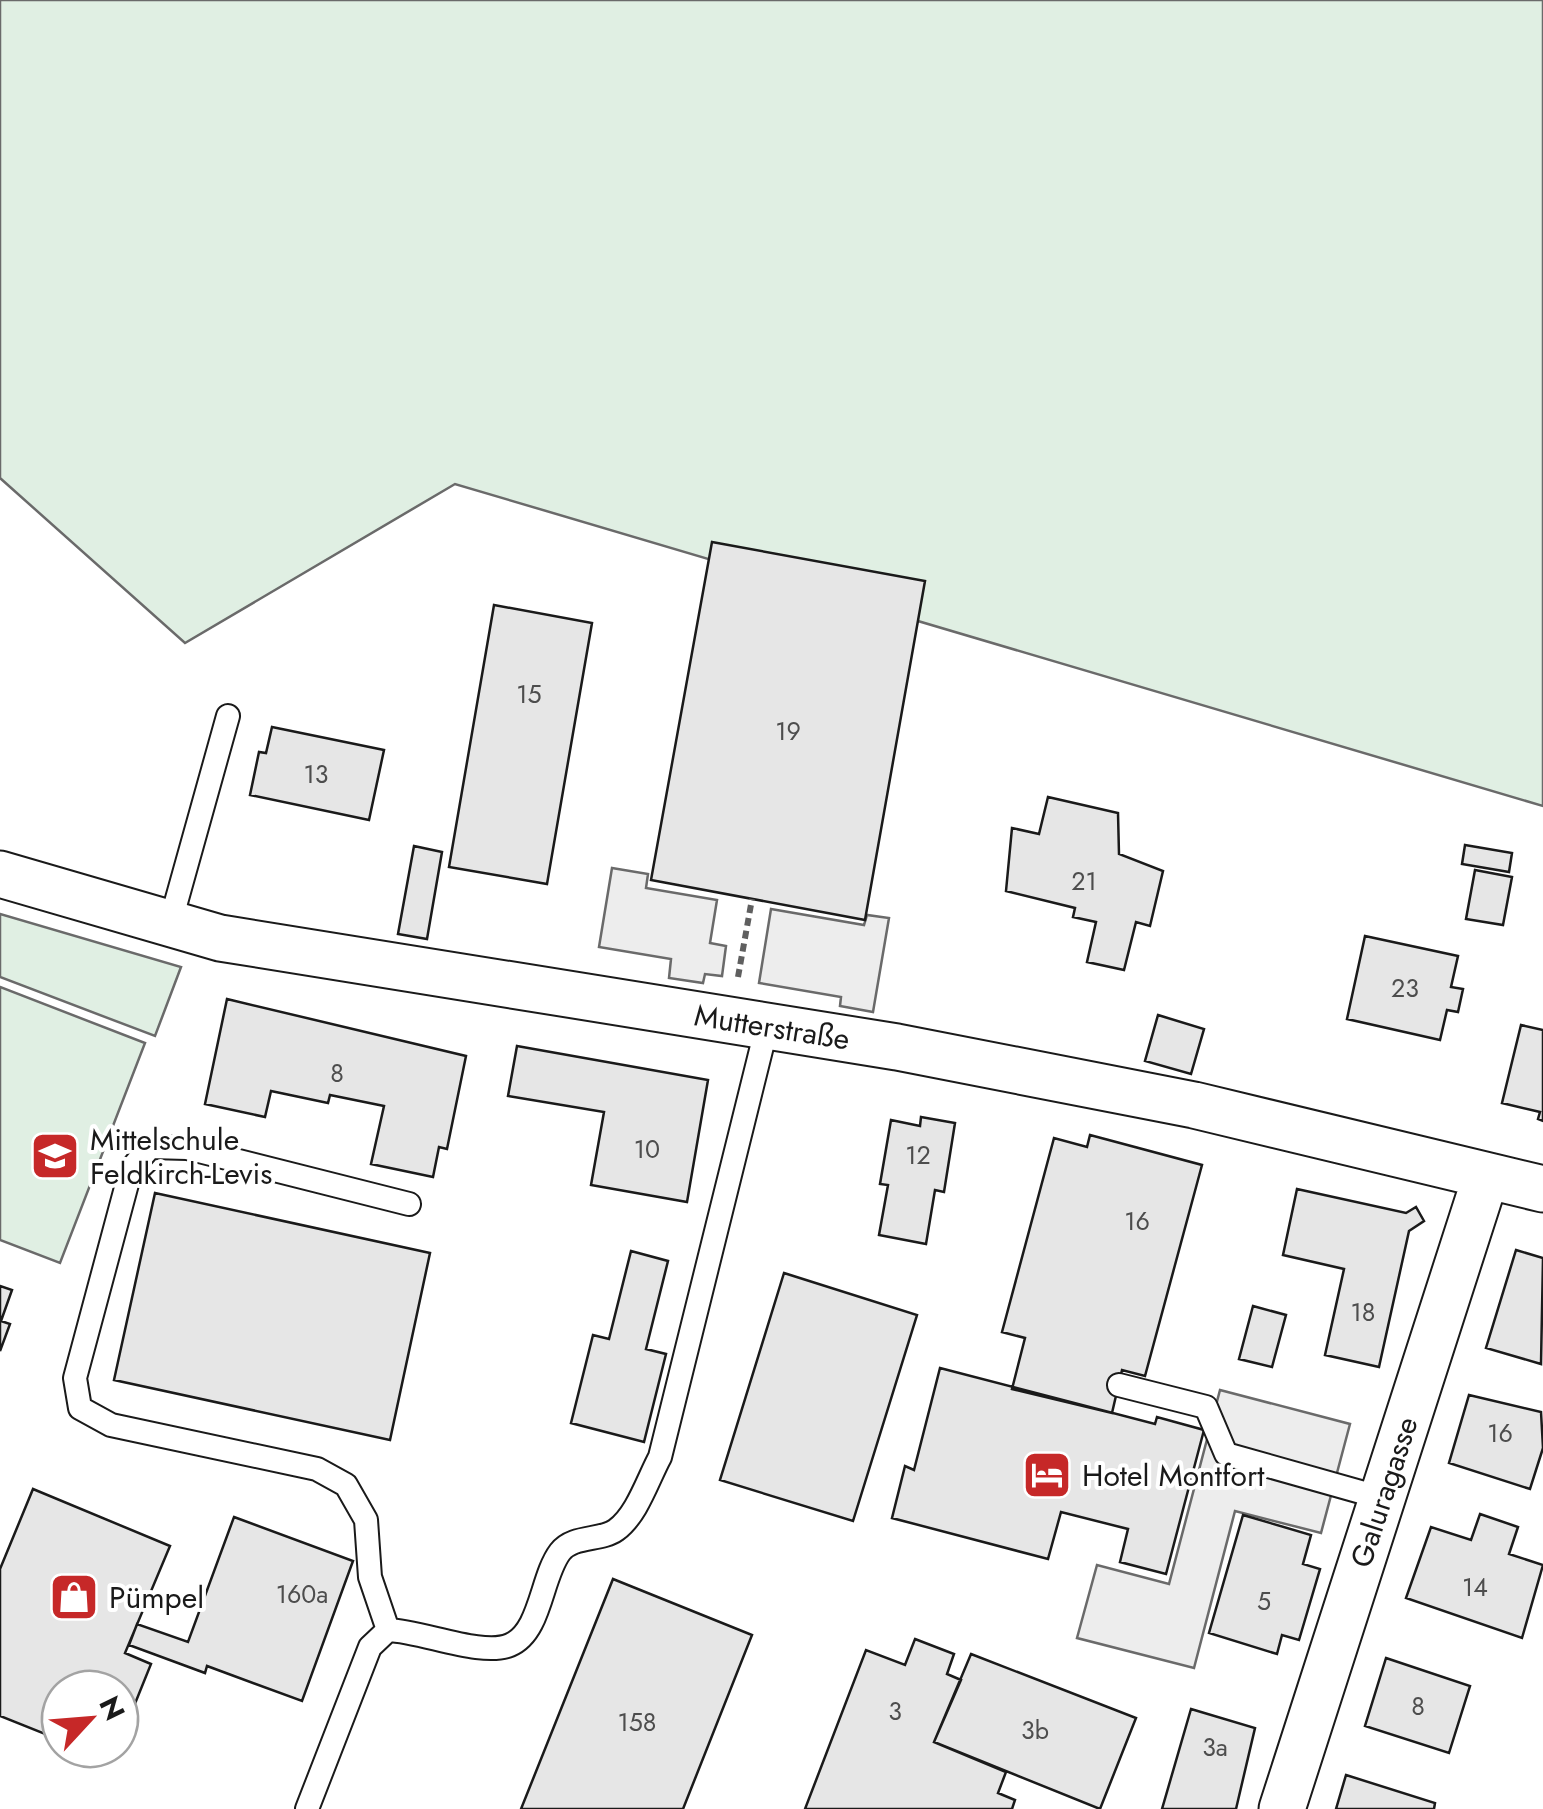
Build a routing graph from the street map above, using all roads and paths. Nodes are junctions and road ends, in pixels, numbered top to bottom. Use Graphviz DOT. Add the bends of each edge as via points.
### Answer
graph roads {
  1 [pos="228,716"];
  2 [pos="0,874"];
  3 [pos="752,899"];
  4 [pos="170,924"];
  5 [pos="748,1023"];
  6 [pos="1486,1176"];
  7 [pos="1543,1189"];
  8 [pos="410,1204"];
  9 [pos="1119,1385"];
  10 [pos="1382,1498"];
  11 [pos="388,1630"];
  12 [pos="307,1809"];
  13 [pos="1282,1809"];
  1 -- 4 [label="lane"];
  2 -- 4 [label="street, Mutterstraße"];
  3 -- 5 [label="path"];
  4 -- 5 [label="street, Mutterstraße" via="220,938"];
  5 -- 6 [label="street, Mutterstraße" via="1194,1105"];
  5 -- 11 [label="lane" via="660,1457 632,1510 616,1530 563,1547 530,1624 513,1645 489,1649"];
  6 -- 7 [label="street, Mutterstraße"];
  6 -- 10 [label="street, Galuragasse"];
  8 -- 11 [label="lane" via="187,1148 150,1146 130,1169 76,1378 80,1408 111,1425 318,1469 346,1485 366,1520 370,1577"];
  9 -- 10 [label="lane" via="1206,1407 1226,1454"];
  10 -- 13 [label="street, Galuragasse"];
  11 -- 12 [label="lane" via="370,1646"];
}
